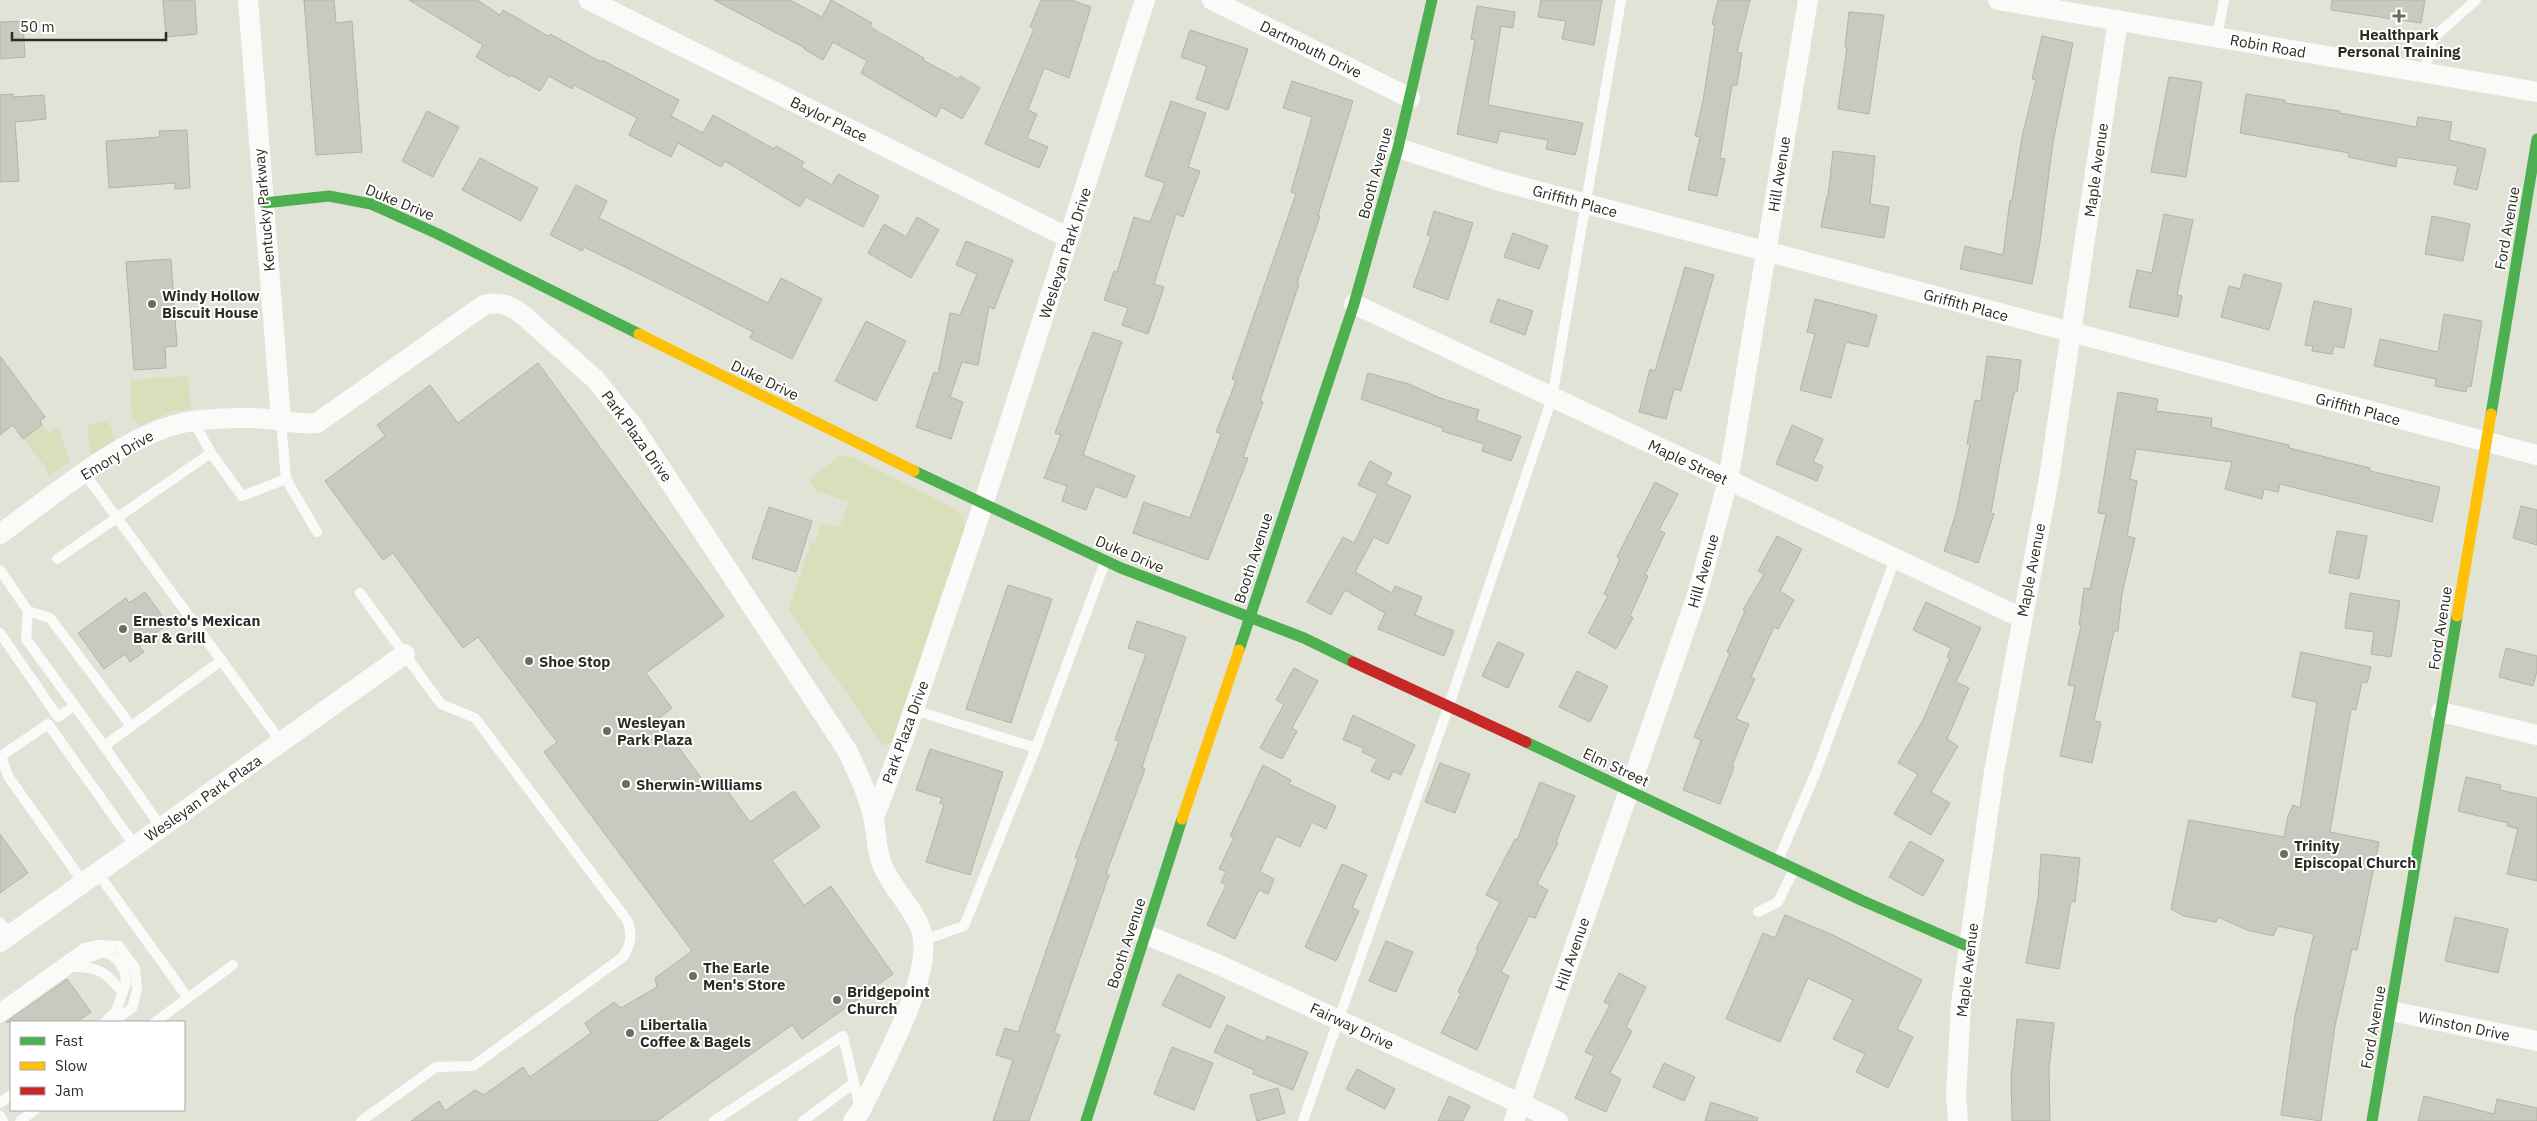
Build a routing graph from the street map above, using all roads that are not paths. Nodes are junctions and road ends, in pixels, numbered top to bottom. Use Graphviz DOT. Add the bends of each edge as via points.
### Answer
graph roads {
  1 [pos="248,0"];
  2 [pos="590,0"];
  3 [pos="1145,0"];
  4 [pos="1212,0"];
  5 [pos="1432,0"];
  6 [pos="1621,0"];
  7 [pos="1808,0"];
  8 [pos="2224,0"];
  9 [pos="2476,0"];
  10 [pos="2008,1"];
  11 [pos="2118,20"];
  12 [pos="2217,37"];
  13 [pos="2424,72"];
  14 [pos="2537,92"];
  15 [pos="1410,98"];
  16 [pos="2537,139"];
  17 [pos="1398,148"];
  18 [pos="264,203"];
  19 [pos="1587,204"];
  20 [pos="1070,238"];
  21 [pos="1766,251"];
  22 [pos="1354,304"];
  23 [pos="2072,333"];
  24 [pos="1552,398"];
  25 [pos="281,420"];
  26 [pos="193,421"];
  27 [pos="2486,442"];
  28 [pos="211,453"];
  29 [pos="2537,455"];
  30 [pos="85,474"];
  31 [pos="286,479"];
  32 [pos="1728,481"];
  33 [pos="983,505"];
  34 [pos="116,516"];
  35 [pos="317,532"];
  36 [pos="0,534"];
  37 [pos="57,559"];
  38 [pos="1895,559"];
  39 [pos="1106,561"];
  40 [pos="0,570"];
  41 [pos="360,592"];
  42 [pos="28,611"];
  43 [pos="1250,617"];
  44 [pos="2022,618"];
  45 [pos="0,633"];
  46 [pos="405,654"];
  47 [pos="222,660"];
  48 [pos="74,706"];
  49 [pos="1448,708"];
  50 [pos="914,710"];
  51 [pos="2442,712"];
  52 [pos="58,717"];
  53 [pos="48,724"];
  54 [pos="131,726"];
  55 [pos="2537,735"];
  56 [pos="282,742"];
  57 [pos="104,746"];
  58 [pos="1036,748"];
  59 [pos="0,756"];
  60 [pos="1629,789"];
  61 [pos="874,818"];
  62 [pos="161,827"];
  63 [pos="135,846"];
  64 [pos="1778,861"];
  65 [pos="1794,868"];
  66 [pos="90,877"];
  67 [pos="1758,912"];
  68 [pos="3,933"];
  69 [pos="1144,934"];
  70 [pos="924,940"];
  71 [pos="1969,948"];
  72 [pos="234,965"];
  73 [pos="72,966"];
  74 [pos="123,993"];
  75 [pos="188,998"];
  76 [pos="0,1008"];
  77 [pos="2391,1011"];
  78 [pos="0,1018"];
  79 [pos="1339,1020"];
  80 [pos="106,1021"];
  81 [pos="114,1021"];
  82 [pos="156,1021"];
  83 [pos="2537,1041"];
  84 [pos="854,1083"];
  85 [pos="34,1111"];
  86 [pos="1517,1112"];
  87 [pos="0,1116"];
  88 [pos="857,1116"];
  89 [pos="3,1121"];
  90 [pos="20,1121"];
  91 [pos="361,1121"];
  92 [pos="714,1121"];
  93 [pos="803,1121"];
  94 [pos="1086,1121"];
  95 [pos="1303,1121"];
  96 [pos="1558,1121"];
  97 [pos="1958,1121"];
  98 [pos="2372,1121"];
  1 -- 18 [label="street, Kentucky Parkway"];
  2 -- 20 [label="street, Baylor Place"];
  3 -- 20 [label="street, Wesleyan Park Drive"];
  4 -- 15 [label="street, Dartmouth Drive"];
  5 -- 15 [label="street, Booth Avenue"];
  6 -- 19 [label="lane"];
  7 -- 21 [label="street, Hill Avenue"];
  8 -- 12 [label="lane"];
  9 -- 13 [label="lane" via="2433,38"];
  10 -- 11 [label="street, Robin Road"];
  11 -- 12 [label="street, Robin Road"];
  11 -- 23 [label="street, Maple Avenue"];
  12 -- 13 [label="street, Robin Road"];
  13 -- 14 [label="street, Robin Road"];
  15 -- 17 [label="street, Booth Avenue"];
  16 -- 27 [label="street, Ford Avenue"];
  17 -- 19 [label="street, Griffith Place" via="1500,181"];
  17 -- 22 [label="street, Booth Avenue"];
  18 -- 25 [label="street, Kentucky Parkway"];
  18 -- 33 [label="street, Duke Drive" via="330,196 378,207"];
  19 -- 21 [label="street, Griffith Place"];
  19 -- 24 [label="lane"];
  20 -- 33 [label="street, Wesleyan Park Drive"];
  21 -- 23 [label="street, Griffith Place"];
  21 -- 32 [label="street, Hill Avenue"];
  22 -- 24 [label="street, Maple Street"];
  22 -- 43 [label="street, Booth Avenue"];
  23 -- 27 [label="street, Griffith Place"];
  23 -- 44 [label="street, Maple Avenue"];
  24 -- 32 [label="street, Maple Street"];
  24 -- 49 [label="lane"];
  25 -- 26 [label="street, Emory Drive" via="245,417"];
  25 -- 31 [label="lane"];
  25 -- 61 [label="street, Park Plaza Drive" via="302,425 317,423 484,305 497,302 516,310 596,380 633,426 847,750 867,793"];
  26 -- 28 [label="lane"];
  26 -- 30 [label="street, Emory Drive" via="145,435"];
  27 -- 29 [label="street, Griffith Place"];
  27 -- 51 [label="street, Ford Avenue"];
  28 -- 31 [label="lane" via="242,496"];
  28 -- 34 [label="lane"];
  30 -- 34 [label="lane"];
  30 -- 36 [label="street, Emory Drive"];
  31 -- 35 [label="lane"];
  32 -- 38 [label="street, Maple Street"];
  32 -- 60 [label="street, Hill Avenue" via="1697,595"];
  33 -- 39 [label="street, Duke Drive"];
  33 -- 50 [label="street, Park Plaza Drive"];
  34 -- 37 [label="lane"];
  34 -- 47 [label="lane"];
  38 -- 44 [label="street, Maple Street"];
  38 -- 64 [label="lane" via="1816,772"];
  39 -- 43 [label="street, Duke Drive"];
  39 -- 58 [label="lane"];
  40 -- 42 [label="lane"];
  41 -- 46 [label="lane"];
  42 -- 48 [label="lane" via="26,640"];
  42 -- 54 [label="lane" via="50,618"];
  43 -- 49 [label="street, Elm Street" via="1304,638"];
  43 -- 69 [label="street, Booth Avenue"];
  44 -- 71 [label="street, Maple Avenue" via="1994,772"];
  45 -- 52 [label="lane"];
  46 -- 56 [label="street, Wesleyan Park Plaza"];
  46 -- 91 [label="lane" via="440,704 475,718 631,928 628,950 623,957 473,1066 436,1067"];
  47 -- 54 [label="lane"];
  47 -- 56 [label="lane"];
  48 -- 52 [label="lane"];
  48 -- 57 [label="lane"];
  49 -- 60 [label="street, Elm Street"];
  49 -- 79 [label="lane"];
  50 -- 58 [label="lane"];
  50 -- 61 [label="street, Park Plaza Drive"];
  51 -- 55 [label="street"];
  51 -- 77 [label="street, Ford Avenue"];
  52 -- 53 [label="lane"];
  53 -- 59 [label="lane"];
  53 -- 63 [label="lane"];
  54 -- 57 [label="lane"];
  56 -- 62 [label="street, Wesleyan Park Plaza"];
  57 -- 62 [label="lane"];
  58 -- 70 [label="lane" via="964,926"];
  59 -- 66 [label="lane" via="8,776"];
  60 -- 64 [label="street, Elm Street"];
  60 -- 86 [label="street, Hill Avenue"];
  61 -- 70 [label="street, Park Plaza Drive" via="880,860 921,929"];
  62 -- 63 [label="street, Wesleyan Park Plaza"];
  63 -- 66 [label="street, Wesleyan Park Plaza"];
  64 -- 65 [label="street, Elm Street"];
  65 -- 67 [label="lane" via="1778,902"];
  65 -- 71 [label="street, Elm Street"];
  66 -- 68 [label="street, Wesleyan Park Plaza"];
  66 -- 75 [label="lane"];
  69 -- 79 [label="street, Fairway Drive"];
  69 -- 94 [label="street, Booth Avenue"];
  70 -- 88 [label="street, Park Plaza Drive" via="922,971 901,1024"];
  71 -- 97 [label="street, Maple Avenue" via="1961,1003 1956,1095"];
  72 -- 75 [label="lane"];
  73 -- 74 [label="lane" via="94,967 105,973"];
  73 -- 74 [label="lane" via="93,954 103,952 112,955 125,972"];
  73 -- 78 [label="lane"];
  74 -- 80 [label="lane" via="116,1011"];
  75 -- 82 [label="lane"];
  76 -- 81 [label="lane" via="84,948 99,944 119,946 135,968 137,990 132,1008"];
  77 -- 83 [label="street, Winston Drive"];
  77 -- 98 [label="street, Ford Avenue"];
  79 -- 86 [label="street, Fairway Drive"];
  79 -- 95 [label="lane"];
  84 -- 88 [label="lane"];
  84 -- 92 [label="lane" via="843,1036"];
  84 -- 93 [label="lane"];
  85 -- 90 [label="lane"];
  86 -- 96 [label="street, Fairway Drive"];
  87 -- 89 [label="lane"];
}
